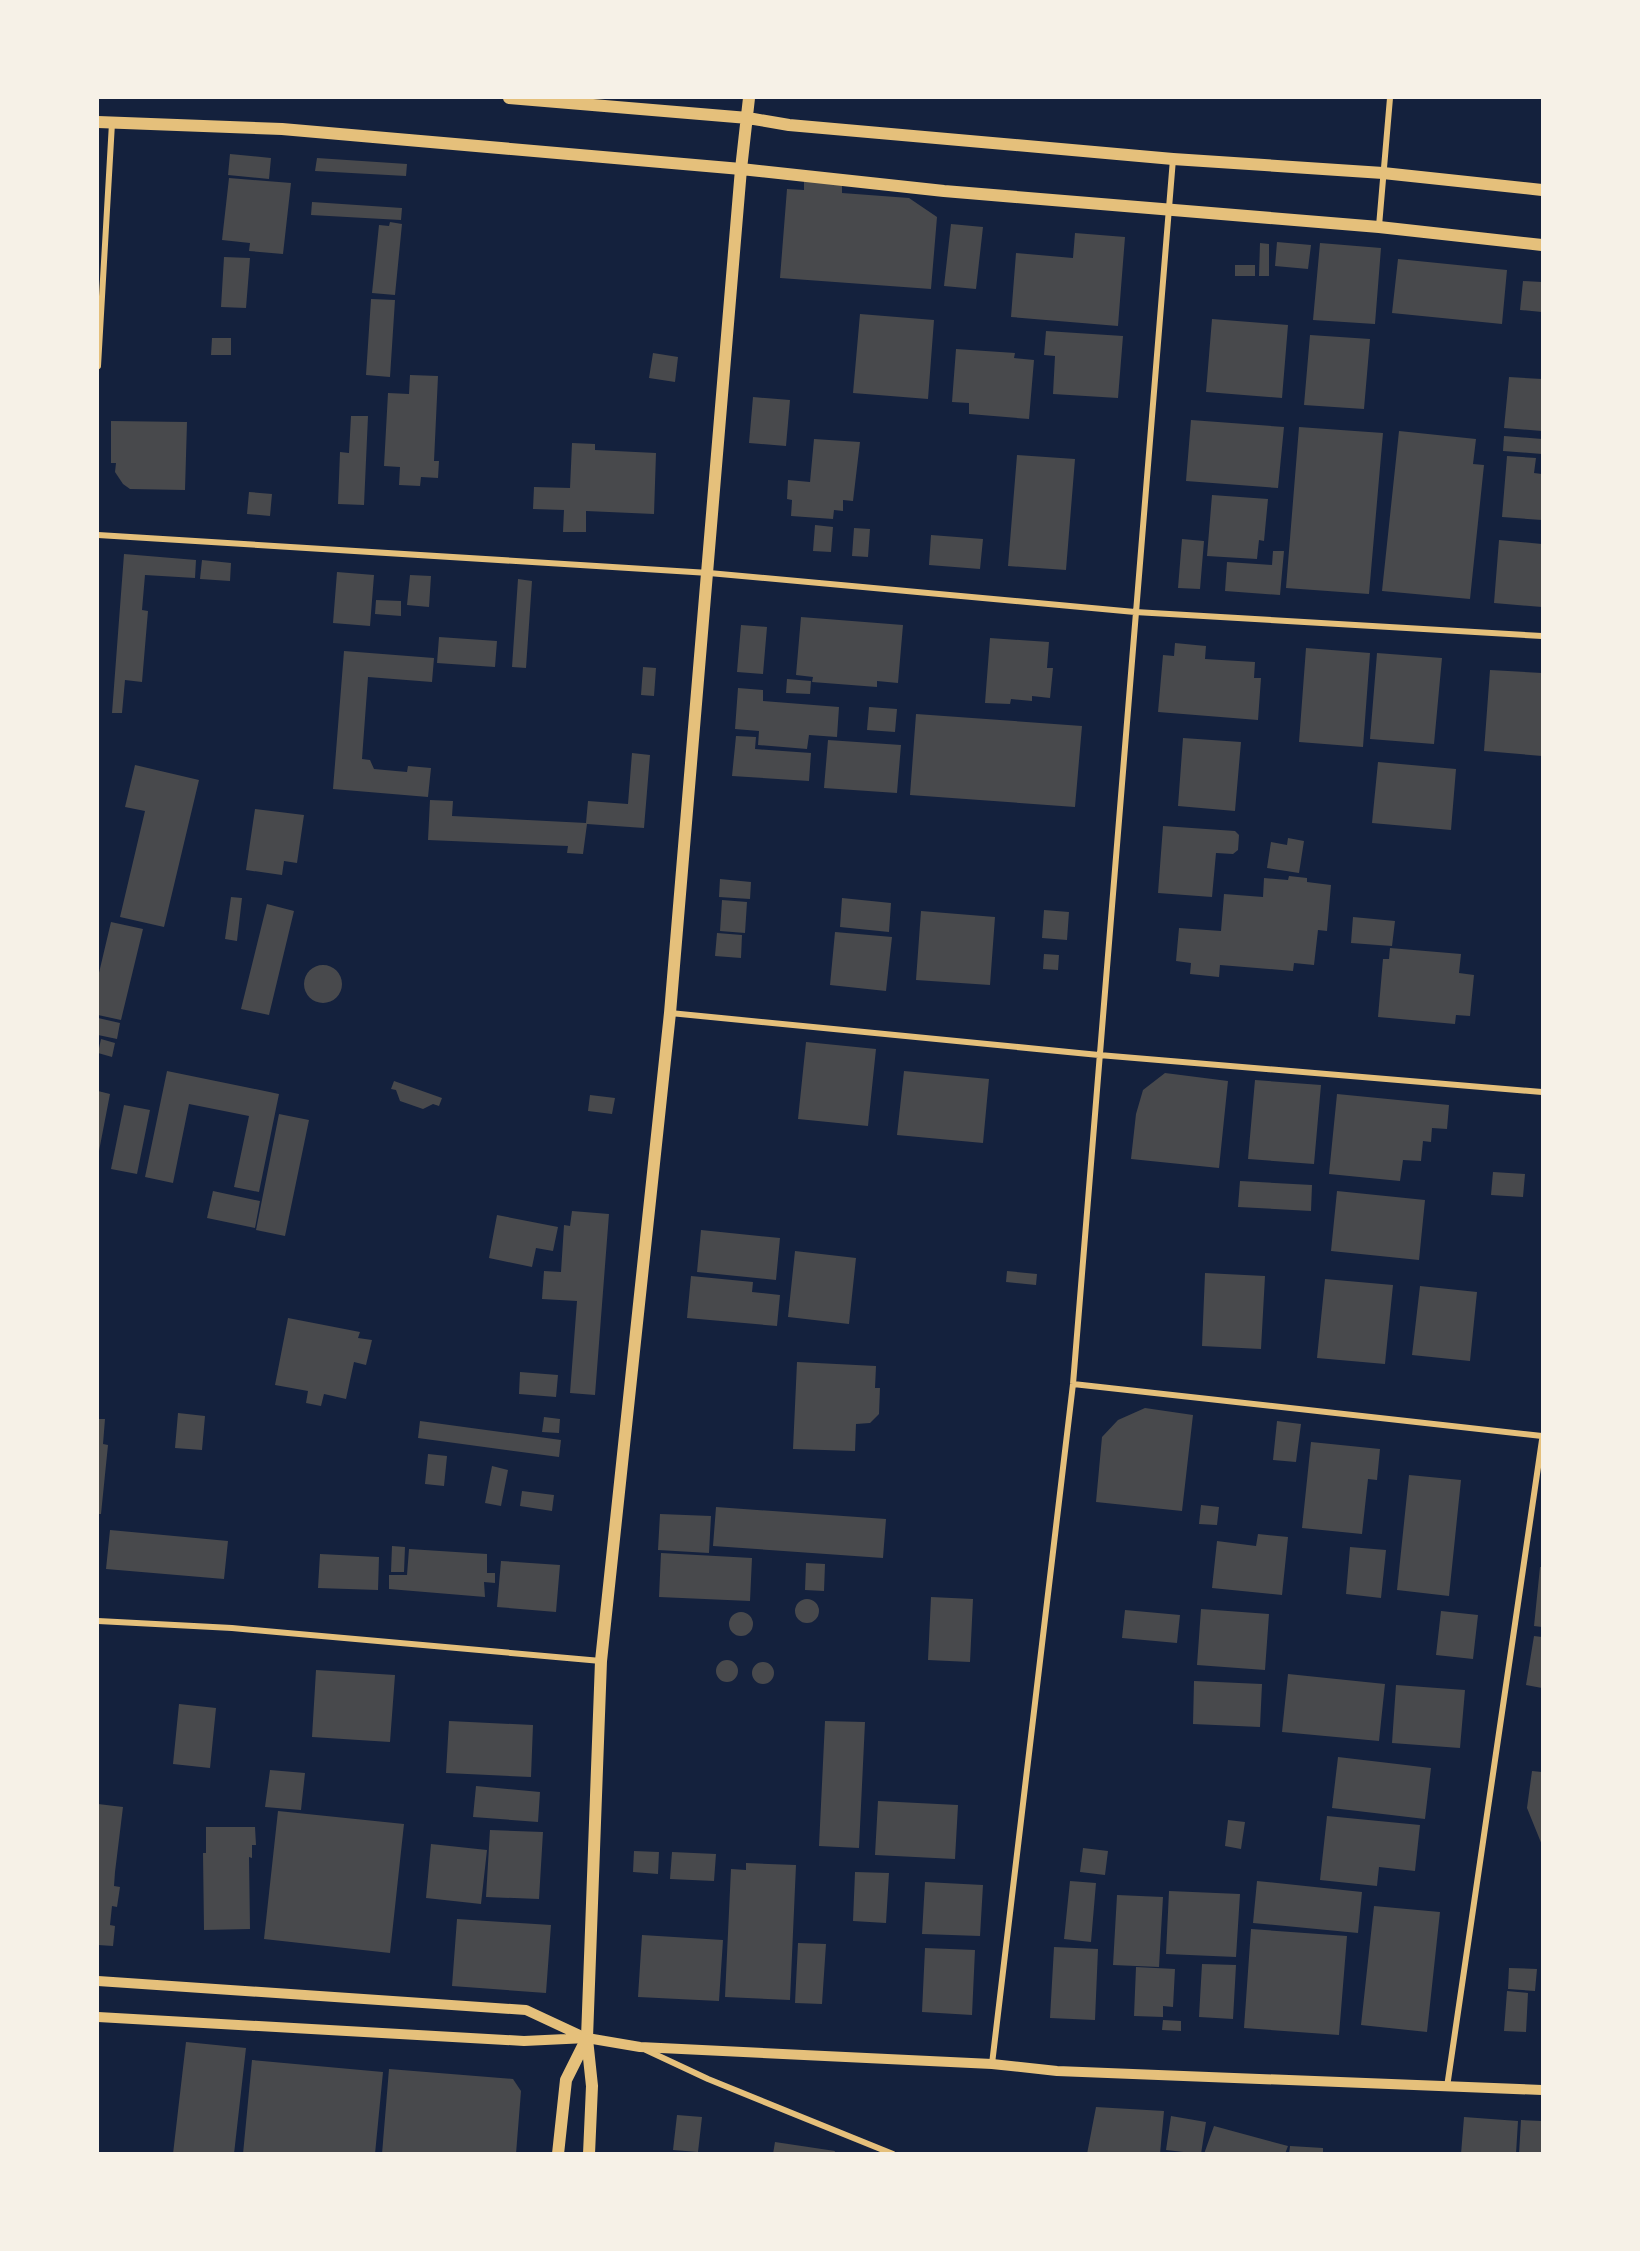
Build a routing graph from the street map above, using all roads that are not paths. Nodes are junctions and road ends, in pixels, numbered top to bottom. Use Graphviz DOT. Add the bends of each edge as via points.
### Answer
graph roads {
  1 [pos="509,98"];
  2 [pos="749,98"];
  3 [pos="1390,98"];
  4 [pos="748,118"];
  5 [pos="98,122"];
  6 [pos="112,123"];
  7 [pos="1173,159"];
  8 [pos="741,169"];
  9 [pos="1383,173"];
  10 [pos="1542,190"];
  11 [pos="1168,208"];
  12 [pos="1379,227"];
  13 [pos="1542,245"];
  14 [pos="98,366"];
  15 [pos="98,535"];
  16 [pos="709,573"];
  17 [pos="1135,612"];
  18 [pos="1542,636"];
  19 [pos="670,1013"];
  20 [pos="1099,1055"];
  21 [pos="1542,1092"];
  22 [pos="1074,1384"];
  23 [pos="1542,1438"];
  24 [pos="98,1620"];
  25 [pos="601,1661"];
  26 [pos="98,1981"];
  27 [pos="98,2017"];
  28 [pos="587,2038"];
  29 [pos="640,2047"];
  30 [pos="992,2064"];
  31 [pos="1447,2088"];
  32 [pos="1542,2090"];
  33 [pos="558,2154"];
  34 [pos="590,2154"];
  35 [pos="893,2154"];
  1 -- 4 [label="main road"];
  2 -- 4 [label="main road"];
  3 -- 9 [label="street"];
  4 -- 7 [label="main road" via="789,125"];
  4 -- 8 [label="main road"];
  5 -- 6 [label="main road"];
  6 -- 8 [label="main road" via="282,129"];
  6 -- 14 [label="street"];
  7 -- 9 [label="main road"];
  7 -- 11 [label="street"];
  8 -- 11 [label="main road" via="944,191"];
  8 -- 16 [label="main road"];
  9 -- 10 [label="main road"];
  9 -- 12 [label="street"];
  11 -- 12 [label="main road"];
  11 -- 17 [label="street"];
  12 -- 13 [label="main road"];
  15 -- 16 [label="street"];
  16 -- 17 [label="street"];
  16 -- 19 [label="main road"];
  17 -- 18 [label="street"];
  17 -- 20 [label="street"];
  19 -- 20 [label="street"];
  19 -- 25 [label="main road"];
  20 -- 21 [label="street"];
  20 -- 22 [label="street"];
  22 -- 23 [label="street"];
  22 -- 30 [label="street"];
  23 -- 31 [label="street"];
  24 -- 25 [label="street"];
  25 -- 28 [label="main road"];
  26 -- 28 [label="street" via="526,2010"];
  27 -- 28 [label="street" via="524,2041"];
  28 -- 29 [label="street"];
  28 -- 33 [label="main road" via="566,2080"];
  28 -- 34 [label="main road"];
  29 -- 30 [label="street"];
  29 -- 35 [label="street"];
  30 -- 31 [label="street" via="1057,2071"];
  31 -- 32 [label="street"];
}
